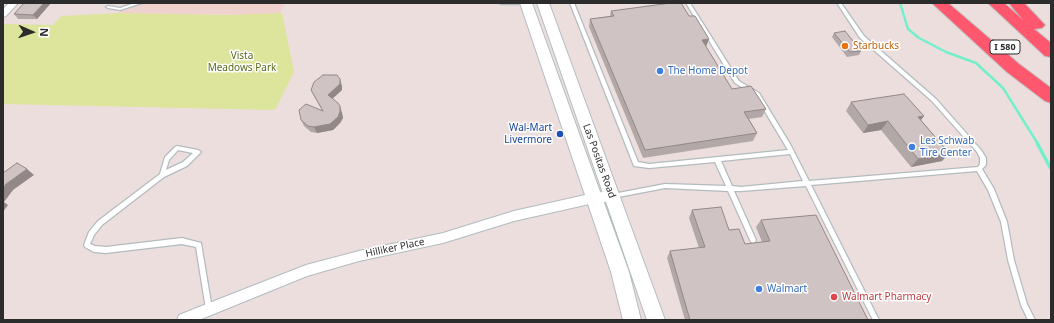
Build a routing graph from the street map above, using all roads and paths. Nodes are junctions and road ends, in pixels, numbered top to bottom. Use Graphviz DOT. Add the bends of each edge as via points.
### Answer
graph roads {
  1 [pos="14,3"];
  2 [pos="140,3"];
  3 [pos="501,3"];
  4 [pos="526,3"];
  5 [pos="543,3"];
  6 [pos="572,3"];
  7 [pos="688,3"];
  8 [pos="839,3"];
  9 [pos="939,3"];
  10 [pos="958,3"];
  11 [pos="995,3"];
  12 [pos="1016,3"];
  13 [pos="108,7"];
  14 [pos="3,14"];
  15 [pos="1051,38"];
  16 [pos="1051,52"];
  17 [pos="1051,91"];
  18 [pos="1051,97"];
  19 [pos="791,152"];
  20 [pos="717,160"];
  21 [pos="980,169"];
  22 [pos="162,175"];
  23 [pos="806,184"];
  24 [pos="730,189"];
  25 [pos="612,196"];
  26 [pos="594,198"];
  27 [pos="753,240"];
  28 [pos="206,314"];
  29 [pos="184,320"];
  30 [pos="632,320"];
  31 [pos="656,320"];
  32 [pos="876,320"];
  33 [pos="1032,320"];
  1 -- 14 [label="street"];
  2 -- 13 [label="lane" via="120,9"];
  3 -- 4 [label="lane"];
  4 -- 26 [label="main road, Las Positas Road"];
  5 -- 25 [label="main road, Las Positas Road"];
  6 -- 20 [label="lane" via="636,164 649,166"];
  7 -- 19 [label="lane" via="736,82 757,94"];
  8 -- 21 [label="lane" via="862,37 934,100 979,151 983,158"];
  9 -- 18 [label="highway" via="1013,68"];
  10 -- 17 [label="highway, I 580"];
  11 -- 16 [label="highway, I 580"];
  12 -- 15 [label="highway"];
  19 -- 20 [label="lane"];
  19 -- 23 [label="lane"];
  20 -- 24 [label="lane"];
  21 -- 23 [label="lane"];
  21 -- 33 [label="lane" via="1004,222 1011,260 1024,305"];
  22 -- 22 [label="lane" via="185,164 198,152 177,148 168,159"];
  22 -- 28 [label="lane" via="100,222 87,245 94,249 106,250 182,241 199,246"];
  23 -- 24 [label="lane"];
  23 -- 32 [label="lane"];
  24 -- 25 [label="lane" via="665,186"];
  24 -- 27 [label="lane"];
  25 -- 26 [label="street, Hilliker Place"];
  25 -- 31 [label="main road, Las Positas Road"];
  26 -- 28 [label="street, Hilliker Place" via="514,216 443,238 313,269"];
  26 -- 30 [label="main road, Las Positas Road" via="620,272"];
  28 -- 29 [label="street, Hilliker Place"];
}
